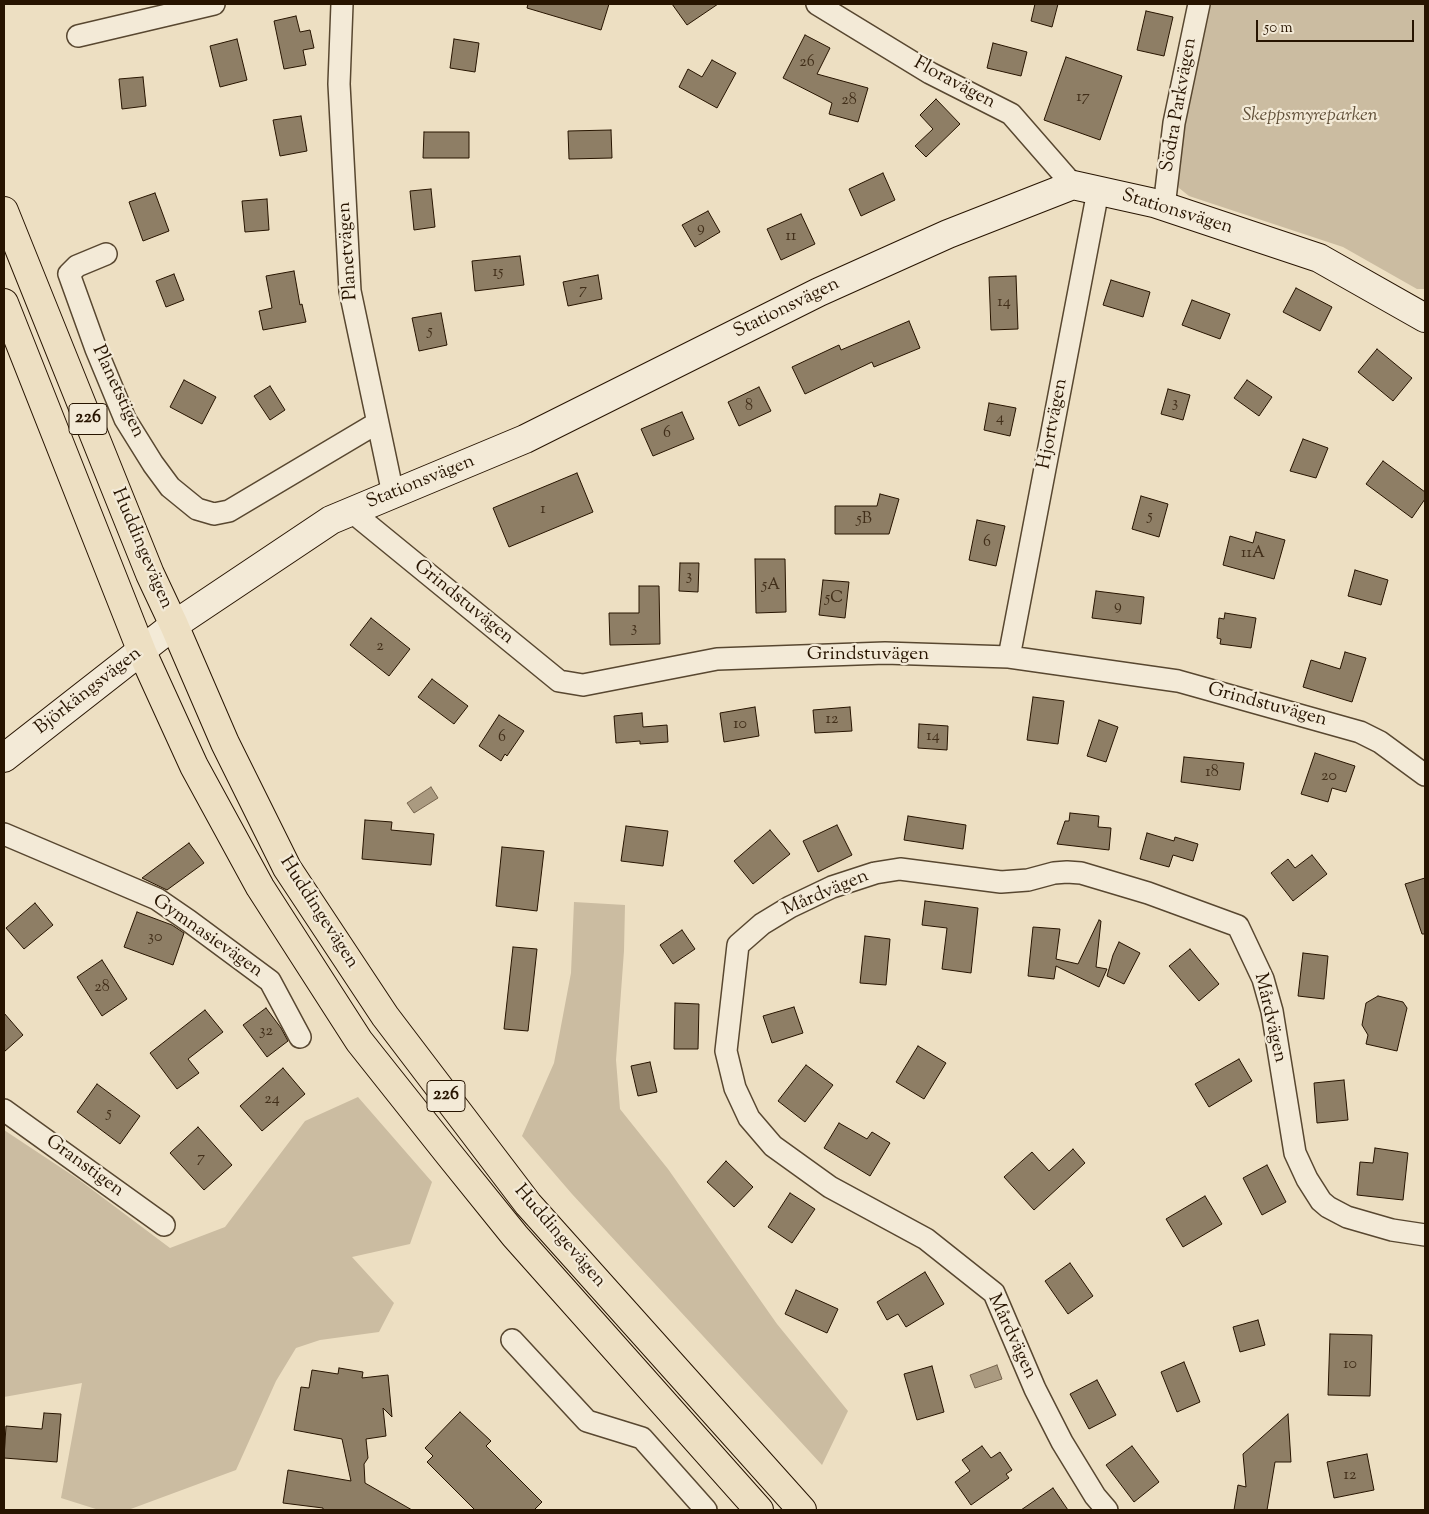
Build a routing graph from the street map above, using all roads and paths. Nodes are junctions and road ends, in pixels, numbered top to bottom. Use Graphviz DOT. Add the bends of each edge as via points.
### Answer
graph roads {
  1 [pos="214,4"];
  2 [pos="342,4"];
  3 [pos="817,4"];
  4 [pos="1199,4"];
  5 [pos="78,36"];
  6 [pos="1085,188"];
  7 [pos="1164,207"];
  8 [pos="4,210"];
  9 [pos="106,254"];
  10 [pos="4,303"];
  11 [pos="1425,318"];
  12 [pos="378,423"];
  13 [pos="392,494"];
  14 [pos="351,512"];
  15 [pos="174,625"];
  16 [pos="142,652"];
  17 [pos="1009,658"];
  18 [pos="4,758"];
  19 [pos="1425,776"];
  20 [pos="4,834"];
  21 [pos="300,1037"];
  22 [pos="4,1110"];
  23 [pos="164,1225"];
  24 [pos="1425,1235"];
  25 [pos="512,1340"];
  26 [pos="706,1510"];
  27 [pos="759,1510"];
  28 [pos="802,1510"];
  29 [pos="1106,1510"];
  1 -- 5 [label="street"];
  2 -- 12 [label="street, Planetvägen" via="339,84 350,291"];
  3 -- 6 [label="street, Floravägen" via="930,73 1011,114"];
  4 -- 7 [label="street, Södra Parkvägen" via="1174,123"];
  6 -- 7 [label="street, Stationsvägen"];
  6 -- 13 [label="street, Stationsvägen" via="948,234 828,288 525,440"];
  6 -- 17 [label="street, Hjortvägen"];
  7 -- 11 [label="street, Stationsvägen" via="1319,258"];
  8 -- 15 [label="main road, Huddingevägen / 226" via="150,574"];
  9 -- 12 [label="street, Planetstigen" via="76,266 69,274 125,418 170,487 197,509 214,514 229,511"];
  10 -- 16 [label="main road, Huddingevägen / 226"];
  12 -- 13 [label="street, Planetvägen"];
  13 -- 14 [label="street, Stationsvägen"];
  14 -- 15 [label="street, Stationsvägen" via="331,520"];
  14 -- 17 [label="street, Grindstuvägen" via="559,681 583,685 717,659 885,653"];
  15 -- 16 [label="street, Björkängsvägen"];
  15 -- 28 [label="main road, Huddingevägen / 226" via="225,743 287,868 385,1016 528,1204"];
  16 -- 18 [label="street, Björkängsvägen"];
  16 -- 27 [label="main road, Huddingevägen / 226" via="194,766 260,887 359,1041 515,1236"];
  17 -- 19 [label="street, Grindstuvägen" via="1178,681 1360,732 1380,742"];
  20 -- 21 [label="street, Gymnasievägen" via="157,899 270,981"];
  22 -- 23 [label="street, Granstigen"];
  24 -- 29 [label="street, Mårdvägen" via="1392,1230 1347,1217 1321,1201 1307,1180 1296,1153 1272,1011 1238,926 1081,873 1060,872 1028,880 1001,882 900,869 875,873 832,887 762,924 738,945 726,1050 735,1088 748,1118 773,1146 830,1187 926,1239 994,1293 1062,1442"];
  25 -- 26 [label="street" via="587,1421 642,1438"];
}
